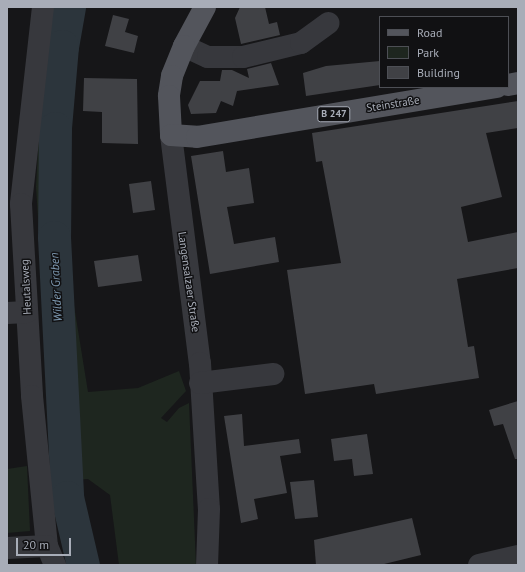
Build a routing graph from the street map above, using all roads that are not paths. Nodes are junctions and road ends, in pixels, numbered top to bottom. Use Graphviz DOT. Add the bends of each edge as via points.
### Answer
graph roads {
  1 [pos="43,7"];
  2 [pos="205,7"];
  3 [pos="329,24"];
  4 [pos="184,46"];
  5 [pos="491,88"];
  6 [pos="171,135"];
  7 [pos="15,258"];
  8 [pos="17,313"];
  9 [pos="273,374"];
  10 [pos="200,383"];
  11 [pos="7,548"];
  12 [pos="51,555"];
  13 [pos="518,556"];
  14 [pos="207,565"];
  15 [pos="479,565"];
  1 -- 7 [label="street, Heutalsweg"];
  2 -- 4 [label="main road, Langensalzaer Straße"];
  3 -- 4 [label="street" via="301,43 243,57 208,57"];
  4 -- 6 [label="main road, Langensalzaer Straße" via="172,76 169,96"];
  5 -- 6 [label="main road, Steinstraße / B 247" via="197,137"];
  6 -- 10 [label="street, Langensalzaer Straße"];
  7 -- 8 [label="street, Heutalsweg"];
  8 -- 12 [label="street, Heutalsweg" via="32,396"];
  9 -- 10 [label="street"];
  10 -- 14 [label="street, Langensalzaer Straße" via="209,509"];
  11 -- 12 [label="street"];
  13 -- 15 [label="street"];
}
